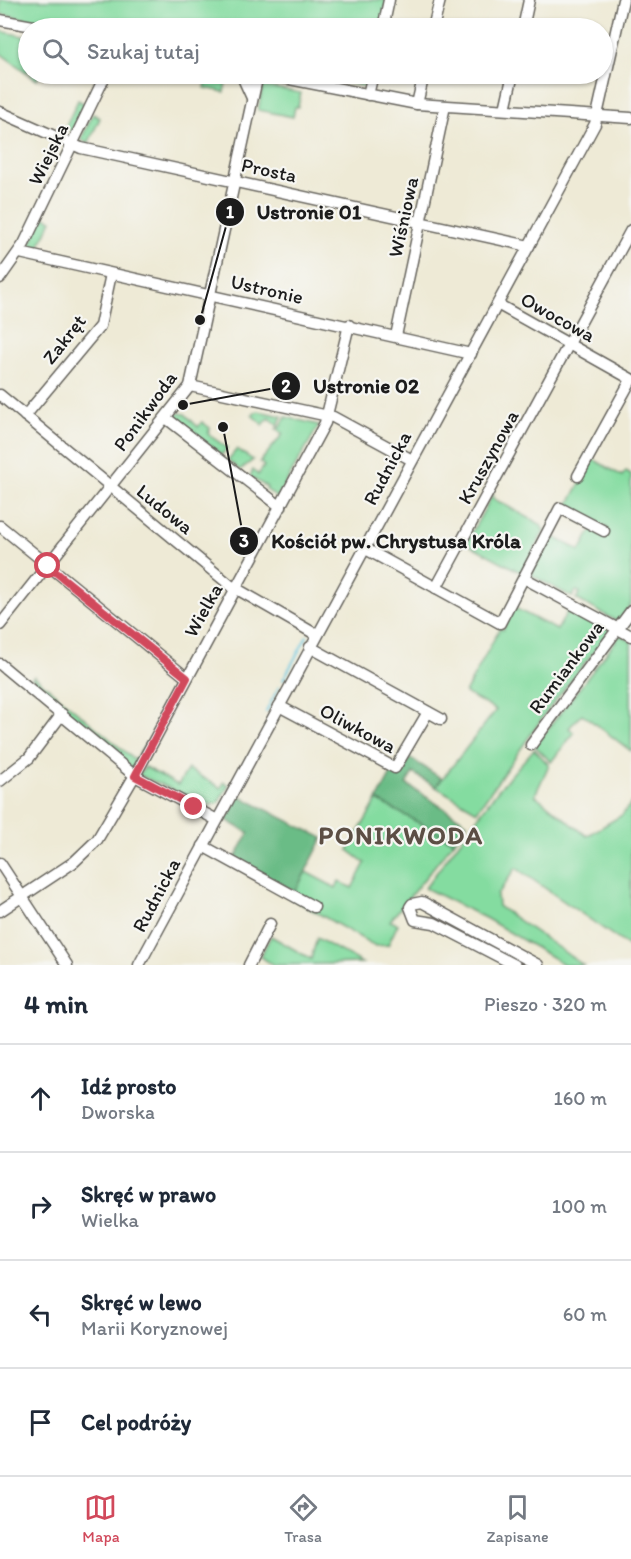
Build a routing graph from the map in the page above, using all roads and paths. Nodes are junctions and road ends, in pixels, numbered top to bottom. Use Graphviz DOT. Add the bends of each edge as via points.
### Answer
graph roads {
  1 [pos="389,0"];
  2 [pos="440,0"];
  3 [pos="529,0"];
  4 [pos="623,0"];
  5 [pos="385,18"];
  6 [pos="436,18"];
  7 [pos="524,18"];
  8 [pos="0,20"];
  9 [pos="18,23"];
  10 [pos="613,48"];
  11 [pos="101,84"];
  12 [pos="245,84"];
  13 [pos="256,84"];
  14 [pos="314,84"];
  15 [pos="371,84"];
  16 [pos="422,84"];
  17 [pos="511,84"];
  18 [pos="605,84"];
  19 [pos="368,95"];
  20 [pos="252,99"];
  21 [pos="417,104"];
  22 [pos="445,106"];
  23 [pos="505,109"];
  24 [pos="0,112"];
  25 [pos="599,115"];
  26 [pos="631,118"];
  27 [pos="72,145"];
  28 [pos="235,181"];
  29 [pos="420,221"];
  30 [pos="631,230"];
  31 [pos="530,246"];
  32 [pos="20,253"];
  33 [pos="111,274"];
  34 [pos="0,278"];
  35 [pos="209,295"];
  36 [pos="499,305"];
  37 [pos="350,325"];
  38 [pos="396,336"];
  39 [pos="570,344"];
  40 [pos="471,354"];
  41 [pos="631,380"];
  42 [pos="190,386"];
  43 [pos="0,395"];
  44 [pos="329,415"];
  45 [pos="25,416"];
  46 [pos="166,417"];
  47 [pos="412,460"];
  48 [pos="578,476"];
  49 [pos="111,487"];
  50 [pos="281,507"];
  51 [pos="0,526"];
  52 [pos="604,531"];
  53 [pos="364,548"];
  54 [pos="48,566"];
  55 [pos="524,578"];
  56 [pos="436,588"];
  57 [pos="235,589"];
  58 [pos="631,610"];
  59 [pos="0,625"];
  60 [pos="618,628"];
  61 [pos="317,634"];
  62 [pos="631,636"];
  63 [pos="310,647"];
  64 [pos="0,664"];
  65 [pos="187,678"];
  66 [pos="279,706"];
  67 [pos="428,712"];
  68 [pos="62,714"];
  69 [pos="441,719"];
  70 [pos="531,745"];
  71 [pos="135,776"];
  72 [pos="0,781"];
  73 [pos="217,820"];
  74 [pos="203,846"];
  75 [pos="0,863"];
  76 [pos="22,897"];
  77 [pos="314,907"];
  78 [pos="0,911"];
  79 [pos="270,924"];
  80 [pos="67,965"];
  81 [pos="139,965"];
  82 [pos="249,965"];
  83 [pos="515,965"];
  84 [pos="537,965"];
  1 -- 5 [label="street"];
  2 -- 6 [label="street"];
  3 -- 7 [label="street"];
  4 -- 10 [label="street, Rudnicka"];
  8 -- 9 [label="street"];
  11 -- 27 [label="street, Wiejska"];
  12 -- 20 [label="street"];
  13 -- 20 [label="street, Ponikwoda"];
  14 -- 19 [label="street"];
  15 -- 19 [label="street"];
  16 -- 21 [label="street"];
  17 -- 23 [label="street"];
  18 -- 25 [label="street, Rudnicka"];
  19 -- 21 [label="street"];
  20 -- 28 [label="street, Ponikwoda"];
  21 -- 22 [label="street"];
  22 -- 23 [label="street"];
  22 -- 29 [label="street, Wiśniowa"];
  23 -- 25 [label="street"];
  24 -- 27 [label="street, Prosta"];
  25 -- 26 [label="street"];
  25 -- 31 [label="street, Rudnicka"];
  27 -- 28 [label="street, Prosta"];
  27 -- 32 [label="street, Wiejska"];
  28 -- 29 [label="street, Prosta"];
  28 -- 35 [label="street, Ponikwoda"];
  29 -- 31 [label="street, Prosta"];
  29 -- 38 [label="street, Wiśniowa"];
  30 -- 39 [label="street, Kruszynowa"];
  31 -- 36 [label="street, Rudnicka"];
  32 -- 33 [label="street, Ustronie"];
  32 -- 34 [label="street, Wiejska"];
  33 -- 35 [label="street, Ustronie"];
  33 -- 45 [label="street, Zakręt" via="100,326"];
  35 -- 37 [label="street, Ustronie"];
  35 -- 42 [label="street, Ponikwoda"];
  36 -- 39 [label="street, Owocowa"];
  36 -- 40 [label="street, Rudnicka"];
  37 -- 38 [label="street, Ustronie"];
  37 -- 44 [label="street, Wielka"];
  38 -- 40 [label="street, Ustronie"];
  39 -- 41 [label="street, Owocowa"];
  39 -- 56 [label="street, Kruszynowa"];
  40 -- 47 [label="street, Rudnicka"];
  41 -- 48 [label="street"];
  42 -- 44 [label="street"];
  42 -- 46 [label="street, Ponikwoda"];
  43 -- 45 [label="street, Ludowa"];
  44 -- 47 [label="street"];
  44 -- 50 [label="street, Wielka"];
  45 -- 49 [label="street, Ludowa"];
  46 -- 49 [label="street, Ponikwoda"];
  46 -- 50 [label="street"];
  47 -- 53 [label="street, Rudnicka"];
  49 -- 54 [label="street, Ponikwoda"];
  49 -- 57 [label="street, Ludowa"];
  50 -- 57 [label="street, Wielka"];
  51 -- 54 [label="street"];
  52 -- 55 [label="street" via="560,508"];
  53 -- 56 [label="street"];
  53 -- 61 [label="street, Rudnicka"];
  54 -- 59 [label="street, Ponikwoda"];
  54 -- 65 [label="street"];
  55 -- 56 [label="street" via="500,623"];
  55 -- 60 [label="street"];
  57 -- 61 [label="street, Ludowa"];
  57 -- 65 [label="street, Wielka"];
  58 -- 60 [label="street, Rumiankowa"];
  60 -- 62 [label="street"];
  60 -- 70 [label="street, Rumiankowa"];
  61 -- 63 [label="street, Rudnicka"];
  63 -- 66 [label="street, Rudnicka"];
  63 -- 67 [label="street"];
  64 -- 68 [label="street"];
  65 -- 71 [label="street, Wielka"];
  66 -- 67 [label="street, Oliwkowa" via="395,768"];
  66 -- 73 [label="street, Rudnicka"];
  67 -- 69 [label="street"];
  68 -- 71 [label="street"];
  68 -- 72 [label="street" via="28,758"];
  71 -- 73 [label="street"];
  71 -- 76 [label="street, Wielka" via="90,849"];
  73 -- 74 [label="street, Rudnicka"];
  74 -- 77 [label="street"];
  74 -- 81 [label="street, Rudnicka"];
  75 -- 76 [label="street"];
  76 -- 78 [label="street, Wielka"];
  76 -- 80 [label="street"];
  79 -- 82 [label="street"];
  83 -- 84 [label="street" via="447,928 415,920 410,907 422,902"];
}
